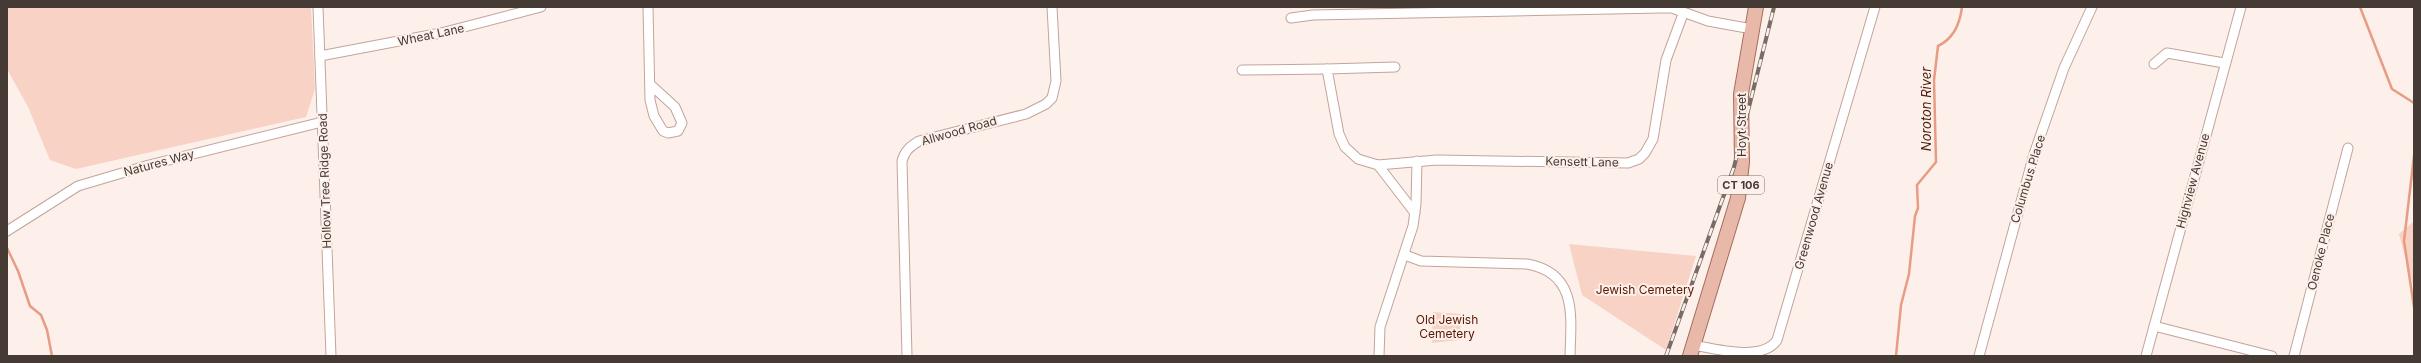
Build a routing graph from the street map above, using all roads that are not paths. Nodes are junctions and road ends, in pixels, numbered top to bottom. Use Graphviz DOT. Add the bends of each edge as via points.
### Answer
graph roads {
  1 [pos="318,7"];
  2 [pos="541,7"];
  3 [pos="648,7"];
  4 [pos="1052,7"];
  5 [pos="1756,7"];
  6 [pos="1875,7"];
  7 [pos="2092,7"];
  8 [pos="2241,7"];
  9 [pos="1683,14"];
  10 [pos="1291,18"];
  11 [pos="1752,29"];
  12 [pos="320,56"];
  13 [pos="2224,63"];
  14 [pos="2154,64"];
  15 [pos="1395,67"];
  16 [pos="1327,69"];
  17 [pos="1242,70"];
  18 [pos="652,86"];
  19 [pos="322,122"];
  20 [pos="2348,148"];
  21 [pos="1417,161"];
  22 [pos="1378,165"];
  23 [pos="1415,213"];
  24 [pos="7,231"];
  25 [pos="1405,255"];
  26 [pos="2154,326"];
  27 [pos="1691,351"];
  28 [pos="332,356"];
  29 [pos="908,356"];
  30 [pos="1379,356"];
  31 [pos="1570,356"];
  32 [pos="1979,356"];
  33 [pos="2146,356"];
  34 [pos="2272,356"];
  35 [pos="2294,356"];
  1 -- 12 [label="street, Hollow Tree Ridge Road"];
  2 -- 12 [label="street, Wheat Lane" via="448,31"];
  3 -- 18 [label="street"];
  4 -- 29 [label="street, Allwood Road" via="1056,81 1052,98 1046,104 1026,114 919,141 905,153 902,168"];
  5 -- 11 [label="main road, Hoyt Street / CT 106"];
  6 -- 27 [label="street, Greenwood Avenue" via="1777,340 1771,348 1757,352"];
  7 -- 32 [label="street, Columbus Place" via="2064,68 2034,154"];
  8 -- 13 [label="street, Highview Avenue"];
  9 -- 10 [label="street" via="1672,8 1649,7 1313,15"];
  9 -- 11 [label="street"];
  9 -- 21 [label="street, Kensett Lane" via="1666,60 1653,138 1650,146 1638,159 1618,163"];
  11 -- 27 [label="main road, Hoyt Street / CT 106" via="1740,106 1742,162 1738,198"];
  12 -- 19 [label="street, Hollow Tree Ridge Road"];
  13 -- 14 [label="street" via="2167,53"];
  13 -- 26 [label="street, Highview Avenue"];
  15 -- 16 [label="street"];
  16 -- 17 [label="street"];
  16 -- 22 [label="street, Kensett Lane" via="1339,134 1345,147 1358,159"];
  18 -- 18 [label="street" via="678,112 682,123 678,131 663,131 657,122 651,105"];
  19 -- 24 [label="street, Natures Way" via="149,165 78,186"];
  19 -- 28 [label="street, Hollow Tree Ridge Road"];
  20 -- 35 [label="street, Oenoke Place"];
  21 -- 22 [label="street, Kensett Lane"];
  21 -- 23 [label="street"];
  22 -- 23 [label="street"];
  23 -- 25 [label="street"];
  25 -- 30 [label="street" via="1380,327"];
  25 -- 31 [label="street" via="1421,261 1527,264 1551,274 1563,286 1570,305"];
  26 -- 33 [label="street, Highview Avenue"];
  26 -- 34 [label="street"];
}
